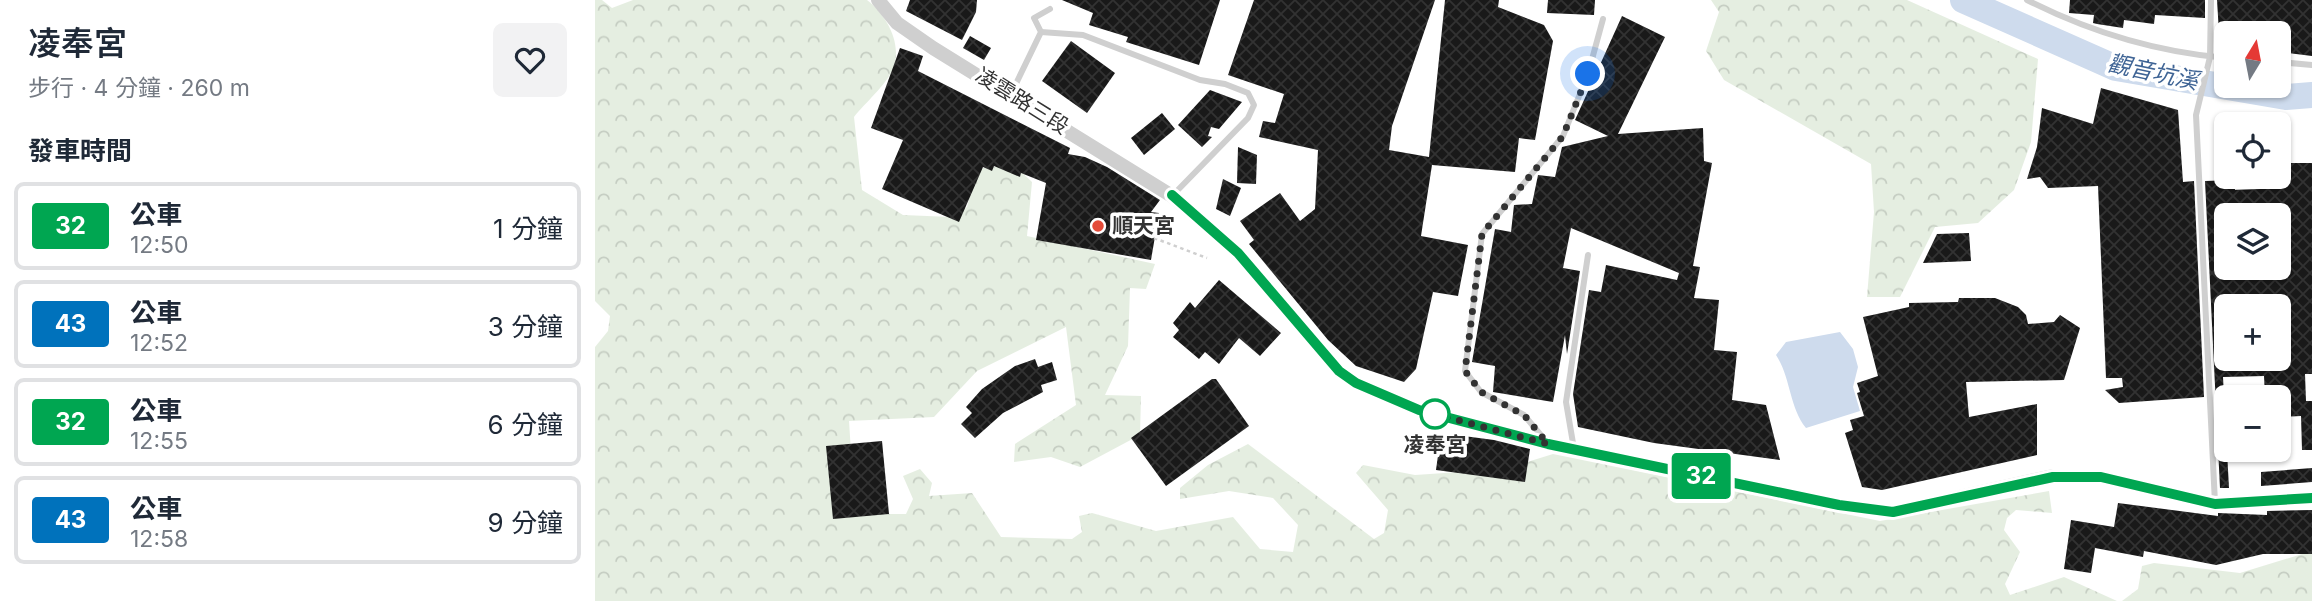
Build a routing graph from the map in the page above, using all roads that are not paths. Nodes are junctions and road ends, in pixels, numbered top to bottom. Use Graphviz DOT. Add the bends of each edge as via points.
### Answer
graph roads {
  1 [pos="878,0"];
  2 [pos="2027,0"];
  3 [pos="2211,0"];
  4 [pos="1050,9"];
  5 [pos="1604,19"];
  6 [pos="1041,32"];
  7 [pos="2210,57"];
  8 [pos="2214,57"];
  9 [pos="2291,63"];
  10 [pos="2312,65"];
  11 [pos="1011,94"];
  12 [pos="1172,195"];
  13 [pos="1588,255"];
  14 [pos="1548,444"];
  15 [pos="1574,449"];
  16 [pos="2312,498"];
  17 [pos="2215,504"];
  1 -- 11 [label="street, 凌雲路三段" via="897,23"];
  2 -- 7 [label="lane" via="2140,45"];
  3 -- 7 [label="lane"];
  4 -- 6 [label="lane" via="1034,18"];
  5 -- 14 [label="lane" via="1563,136 1482,234 1473,302 1465,371 1481,392 1524,415"];
  6 -- 11 [label="lane"];
  6 -- 12 [label="lane" via="1083,35 1200,80 1248,93 1254,105 1248,118"];
  7 -- 8 [label="lane"];
  7 -- 17 [label="lane" via="2196,115"];
  9 -- 10 [label="lane"];
  11 -- 12 [label="street, 凌雲路三段"];
  12 -- 14 [label="street, 凌雲路三段" via="1238,253 1322,352 1356,383 1419,410"];
  13 -- 15 [label="lane" via="1566,402"];
  14 -- 15 [label="street, 凌雲路三段"];
  15 -- 17 [label="street, 凌雲路三段" via="1839,505 1893,512 2053,477 2101,477"];
  16 -- 17 [label="street, 凌雲路三段"];
}
